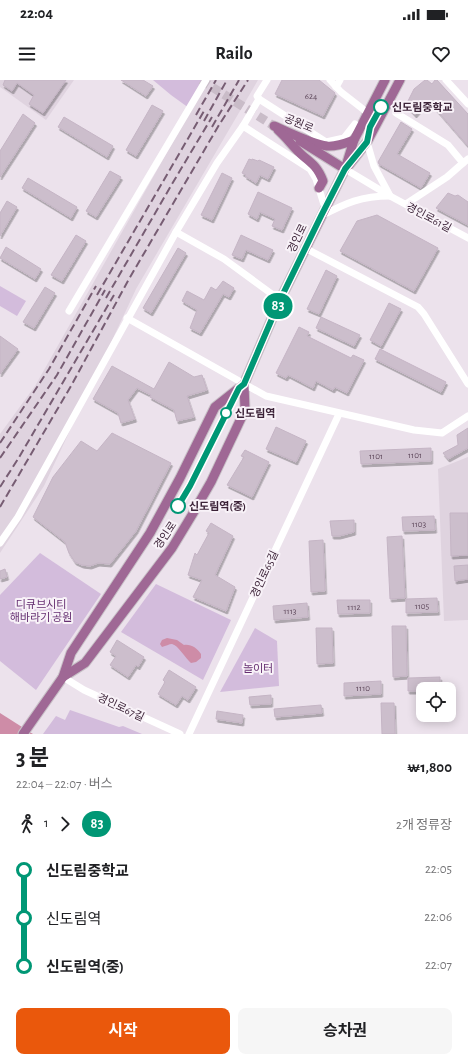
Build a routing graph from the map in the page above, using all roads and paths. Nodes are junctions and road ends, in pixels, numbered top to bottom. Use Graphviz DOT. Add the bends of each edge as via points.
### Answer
graph roads {
  1 [pos="206,80"];
  2 [pos="267,80"];
  3 [pos="330,80"];
  4 [pos="340,80"];
  5 [pos="385,80"];
  6 [pos="400,80"];
  7 [pos="446,80"];
  8 [pos="336,87"];
  9 [pos="259,99"];
  10 [pos="468,104"];
  11 [pos="368,113"];
  12 [pos="396,113"];
  13 [pos="243,126"];
  14 [pos="274,126"];
  15 [pos="360,127"];
  16 [pos="354,140"];
  17 [pos="367,142"];
  18 [pos="466,161"];
  19 [pos="345,169"];
  20 [pos="319,188"];
  21 [pos="390,196"];
  22 [pos="406,204"];
  23 [pos="323,212"];
  24 [pos="176,232"];
  25 [pos="468,238"];
  26 [pos="305,248"];
  27 [pos="280,300"];
  28 [pos="69,311"];
  29 [pos="127,318"];
  30 [pos="244,384"];
  31 [pos="468,384"];
  32 [pos="339,414"];
  33 [pos="468,416"];
  34 [pos="0,543"];
  35 [pos="63,678"];
  36 [pos="23,734"];
  37 [pos="180,734"];
  38 [pos="189,734"];
  1 -- 28 [label="street"];
  2 -- 9 [label="street" via="257,96"];
  3 -- 8 [label="street"];
  4 -- 8 [label="street"];
  5 -- 11 [label="main road, 경인로"];
  6 -- 17 [label="main road, 경인로"];
  7 -- 10 [label="street"];
  8 -- 11 [label="street"];
  9 -- 13 [label="street"];
  9 -- 15 [label="street" via="326,142 344,138 355,124"];
  11 -- 15 [label="main road, 경인로"];
  12 -- 18 [label="street" via="448,145"];
  13 -- 20 [label="street" via="310,169"];
  13 -- 24 [label="street" via="217,163"];
  14 -- 16 [label="main road, 공원로" via="328,146"];
  14 -- 19 [label="main road"];
  14 -- 20 [label="main road" via="313,163 322,181"];
  15 -- 16 [label="main road, 경인로"];
  16 -- 19 [label="main road, 경인로"];
  17 -- 19 [label="main road, 경인로"];
  17 -- 21 [label="street" via="374,166"];
  18 -- 22 [label="street"];
  19 -- 21 [label="street, 경인로61길"];
  19 -- 23 [label="main road, 경인로"];
  20 -- 23 [label="street"];
  21 -- 22 [label="street, 경인로61길"];
  21 -- 23 [label="street" via="360,198"];
  22 -- 25 [label="street, 경인로61길"];
  23 -- 26 [label="main road, 경인로"];
  24 -- 27 [label="street" via="224,259"];
  24 -- 29 [label="street"];
  26 -- 27 [label="main road, 경인로"];
  26 -- 31 [label="street" via="418,307"];
  27 -- 30 [label="main road, 경인로"];
  29 -- 30 [label="street"];
  29 -- 34 [label="street" via="18,517"];
  30 -- 32 [label="street" via="266,396"];
  30 -- 35 [label="main road, 경인로" via="215,407 150,533 70,653"];
  30 -- 35 [label="main road, 경인로" via="245,410 211,482 172,548 85,663"];
  32 -- 33 [label="street" via="414,430 442,433"];
  32 -- 38 [label="street, 경인로65길"];
  35 -- 36 [label="main road, 경인로"];
  35 -- 37 [label="street, 경인로67길"];
}
